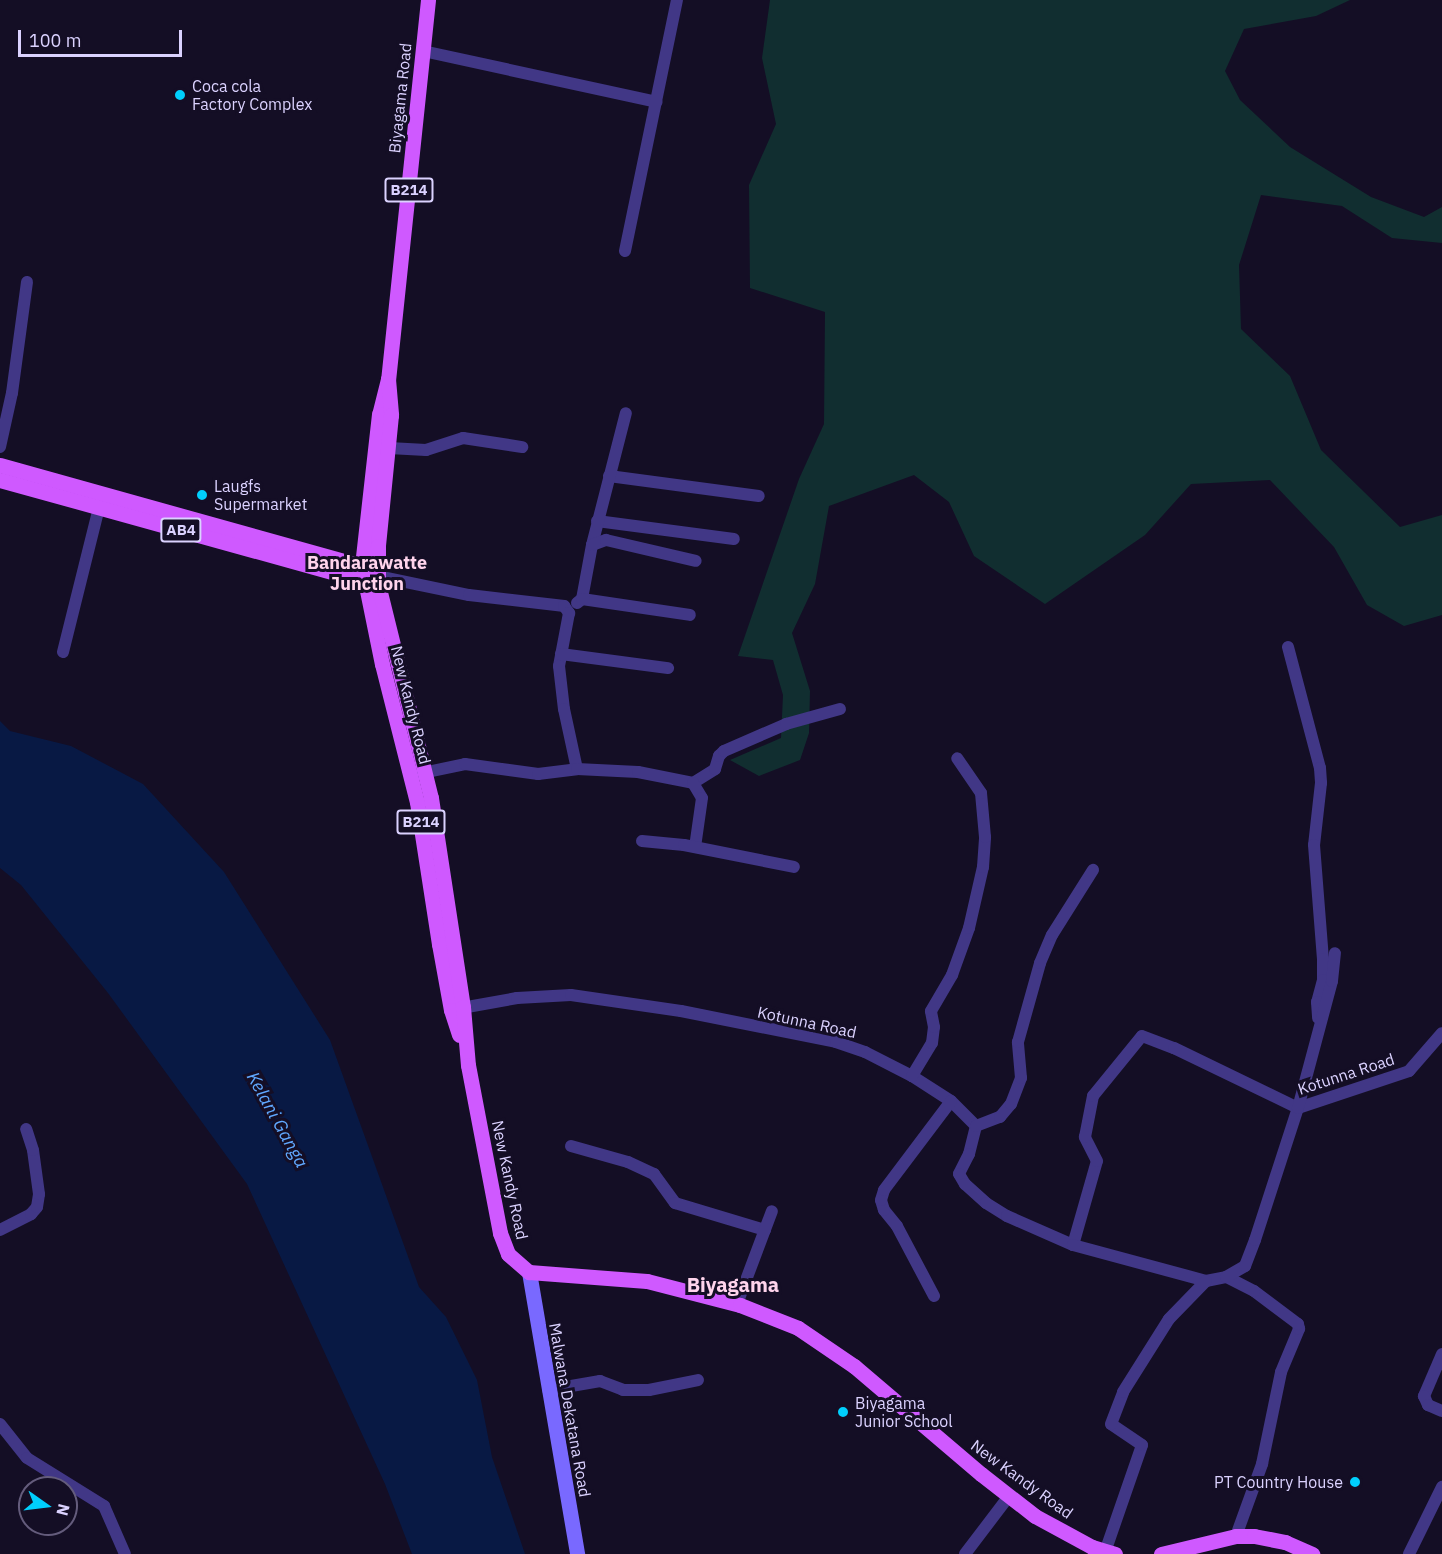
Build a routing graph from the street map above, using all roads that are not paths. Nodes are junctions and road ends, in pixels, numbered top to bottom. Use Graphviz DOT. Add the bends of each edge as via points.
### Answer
graph roads {
  1 [pos="428,0"];
  2 [pos="677,0"];
  3 [pos="423,51"];
  4 [pos="656,102"];
  5 [pos="625,251"];
  6 [pos="27,282"];
  7 [pos="388,379"];
  8 [pos="626,413"];
  9 [pos="0,447"];
  10 [pos="522,447"];
  11 [pos="389,448"];
  12 [pos="0,465"];
  13 [pos="609,476"];
  14 [pos="0,480"];
  15 [pos="759,496"];
  16 [pos="101,501"];
  17 [pos="597,521"];
  18 [pos="734,539"];
  19 [pos="592,545"];
  20 [pos="696,561"];
  21 [pos="371,575"];
  22 [pos="582,599"];
  23 [pos="567,610"];
  24 [pos="690,615"];
  25 [pos="1288,647"];
  26 [pos="63,652"];
  27 [pos="561,654"];
  28 [pos="668,668"];
  29 [pos="840,709"];
  30 [pos="957,758"];
  31 [pos="577,769"];
  32 [pos="418,774"];
  33 [pos="693,783"];
  34 [pos="642,841"];
  35 [pos="695,847"];
  36 [pos="794,867"];
  37 [pos="1093,870"];
  38 [pos="1335,953"];
  39 [pos="457,1008"];
  40 [pos="1320,1023"];
  41 [pos="1442,1033"];
  42 [pos="912,1076"];
  43 [pos="951,1101"];
  44 [pos="1298,1108"];
  45 [pos="976,1126"];
  46 [pos="26,1129"];
  47 [pos="571,1146"];
  48 [pos="772,1211"];
  49 [pos="0,1230"];
  50 [pos="765,1230"];
  51 [pos="1073,1245"];
  52 [pos="529,1272"];
  53 [pos="1226,1277"];
  54 [pos="1206,1281"];
  55 [pos="934,1296"];
  56 [pos="737,1304"];
  57 [pos="1442,1354"];
  58 [pos="698,1380"];
  59 [pos="548,1390"];
  60 [pos="1442,1411"];
  61 [pos="0,1424"];
  62 [pos="1442,1487"];
  63 [pos="1008,1496"];
  64 [pos="1236,1536"];
  65 [pos="1110,1553"];
  66 [pos="126,1554"];
  67 [pos="577,1554"];
  68 [pos="965,1554"];
  69 [pos="1161,1554"];
  70 [pos="1312,1554"];
  71 [pos="1408,1554"];
  1 -- 3 [label="main road, Biyagama Road / B214"];
  2 -- 4 [label="street"];
  3 -- 4 [label="street"];
  3 -- 7 [label="main road, Biyagama Road / B214"];
  4 -- 5 [label="street"];
  6 -- 9 [label="street" via="12,393"];
  7 -- 11 [label="main road, Biyagama Road / B214"];
  7 -- 21 [label="main road, Biyagama Road / B214" via="380,414"];
  8 -- 13 [label="street"];
  10 -- 11 [label="street" via="464,438 426,450"];
  11 -- 21 [label="main road, Biyagama Road / B214"];
  12 -- 16 [label="main road, AB4"];
  13 -- 15 [label="street"];
  13 -- 17 [label="street"];
  14 -- 16 [label="main road, AB4"];
  16 -- 21 [label="main road, AB4"];
  16 -- 26 [label="street"];
  17 -- 18 [label="street"];
  17 -- 19 [label="street"];
  19 -- 20 [label="street" via="606,540"];
  19 -- 22 [label="street"];
  21 -- 23 [label="street" via="469,595 559,605"];
  21 -- 32 [label="main road, New Kandy Road / B214"];
  22 -- 23 [label="street"];
  22 -- 24 [label="street"];
  23 -- 27 [label="street"];
  25 -- 40 [label="street" via="1320,768 1314,845 1323,959 1316,1012"];
  27 -- 28 [label="street"];
  27 -- 31 [label="street" via="564,709"];
  29 -- 33 [label="street" via="786,724 724,751 715,770"];
  30 -- 42 [label="street" via="981,793 983,867 969,928 952,975 931,1011 932,1043"];
  31 -- 32 [label="street" via="538,774 465,764"];
  31 -- 33 [label="street" via="638,772"];
  32 -- 39 [label="main road, New Kandy Road / B214"];
  33 -- 35 [label="street" via="702,798"];
  34 -- 35 [label="street"];
  35 -- 36 [label="street"];
  37 -- 45 [label="street" via="1052,935 1040,963 1018,1042 1021,1078 1011,1104 1000,1117"];
  38 -- 40 [label="street"];
  39 -- 42 [label="street, Kotunna Road" via="546,995 618,1000 836,1042"];
  39 -- 52 [label="main road, New Kandy Road / B214" via="500,1233 508,1254"];
  40 -- 44 [label="street"];
  41 -- 44 [label="street, Kotunna Road" via="1409,1071"];
  42 -- 43 [label="street, Kotunna Road"];
  43 -- 45 [label="street, Kotunna Road"];
  43 -- 55 [label="street" via="884,1190 881,1200"];
  44 -- 51 [label="street, Kotunna Road" via="1142,1036 1093,1096 1085,1137 1097,1161"];
  44 -- 53 [label="street" via="1245,1266"];
  45 -- 51 [label="street" via="959,1174 965,1184 1007,1216"];
  46 -- 49 [label="street" via="33,1150 37,1207 32,1214"];
  47 -- 50 [label="street" via="628,1162 654,1174 675,1203"];
  48 -- 50 [label="street"];
  50 -- 56 [label="street"];
  51 -- 54 [label="street"];
  52 -- 56 [label="main road, New Kandy Road" via="647,1281"];
  52 -- 59 [label="main road, Malwana Dekatana Road"];
  53 -- 54 [label="street"];
  53 -- 64 [label="street" via="1254,1291 1298,1324 1299,1329 1281,1371 1262,1464"];
  54 -- 65 [label="street" via="1170,1319 1123,1392 1111,1424 1142,1445"];
  56 -- 63 [label="main road, New Kandy Road" via="798,1328 829,1347"];
  57 -- 60 [label="street" via="1424,1396 1428,1405"];
  58 -- 59 [label="street" via="649,1390 623,1390 600,1381"];
  59 -- 67 [label="main road, Malwana Dekatana Road"];
  61 -- 66 [label="street" via="27,1458 104,1506"];
  62 -- 71 [label="street"];
  63 -- 65 [label="main road, New Kandy Road" via="1060,1531"];
  63 -- 68 [label="street"];
  64 -- 69 [label="main road"];
  64 -- 70 [label="main road" via="1270,1538"];
}
